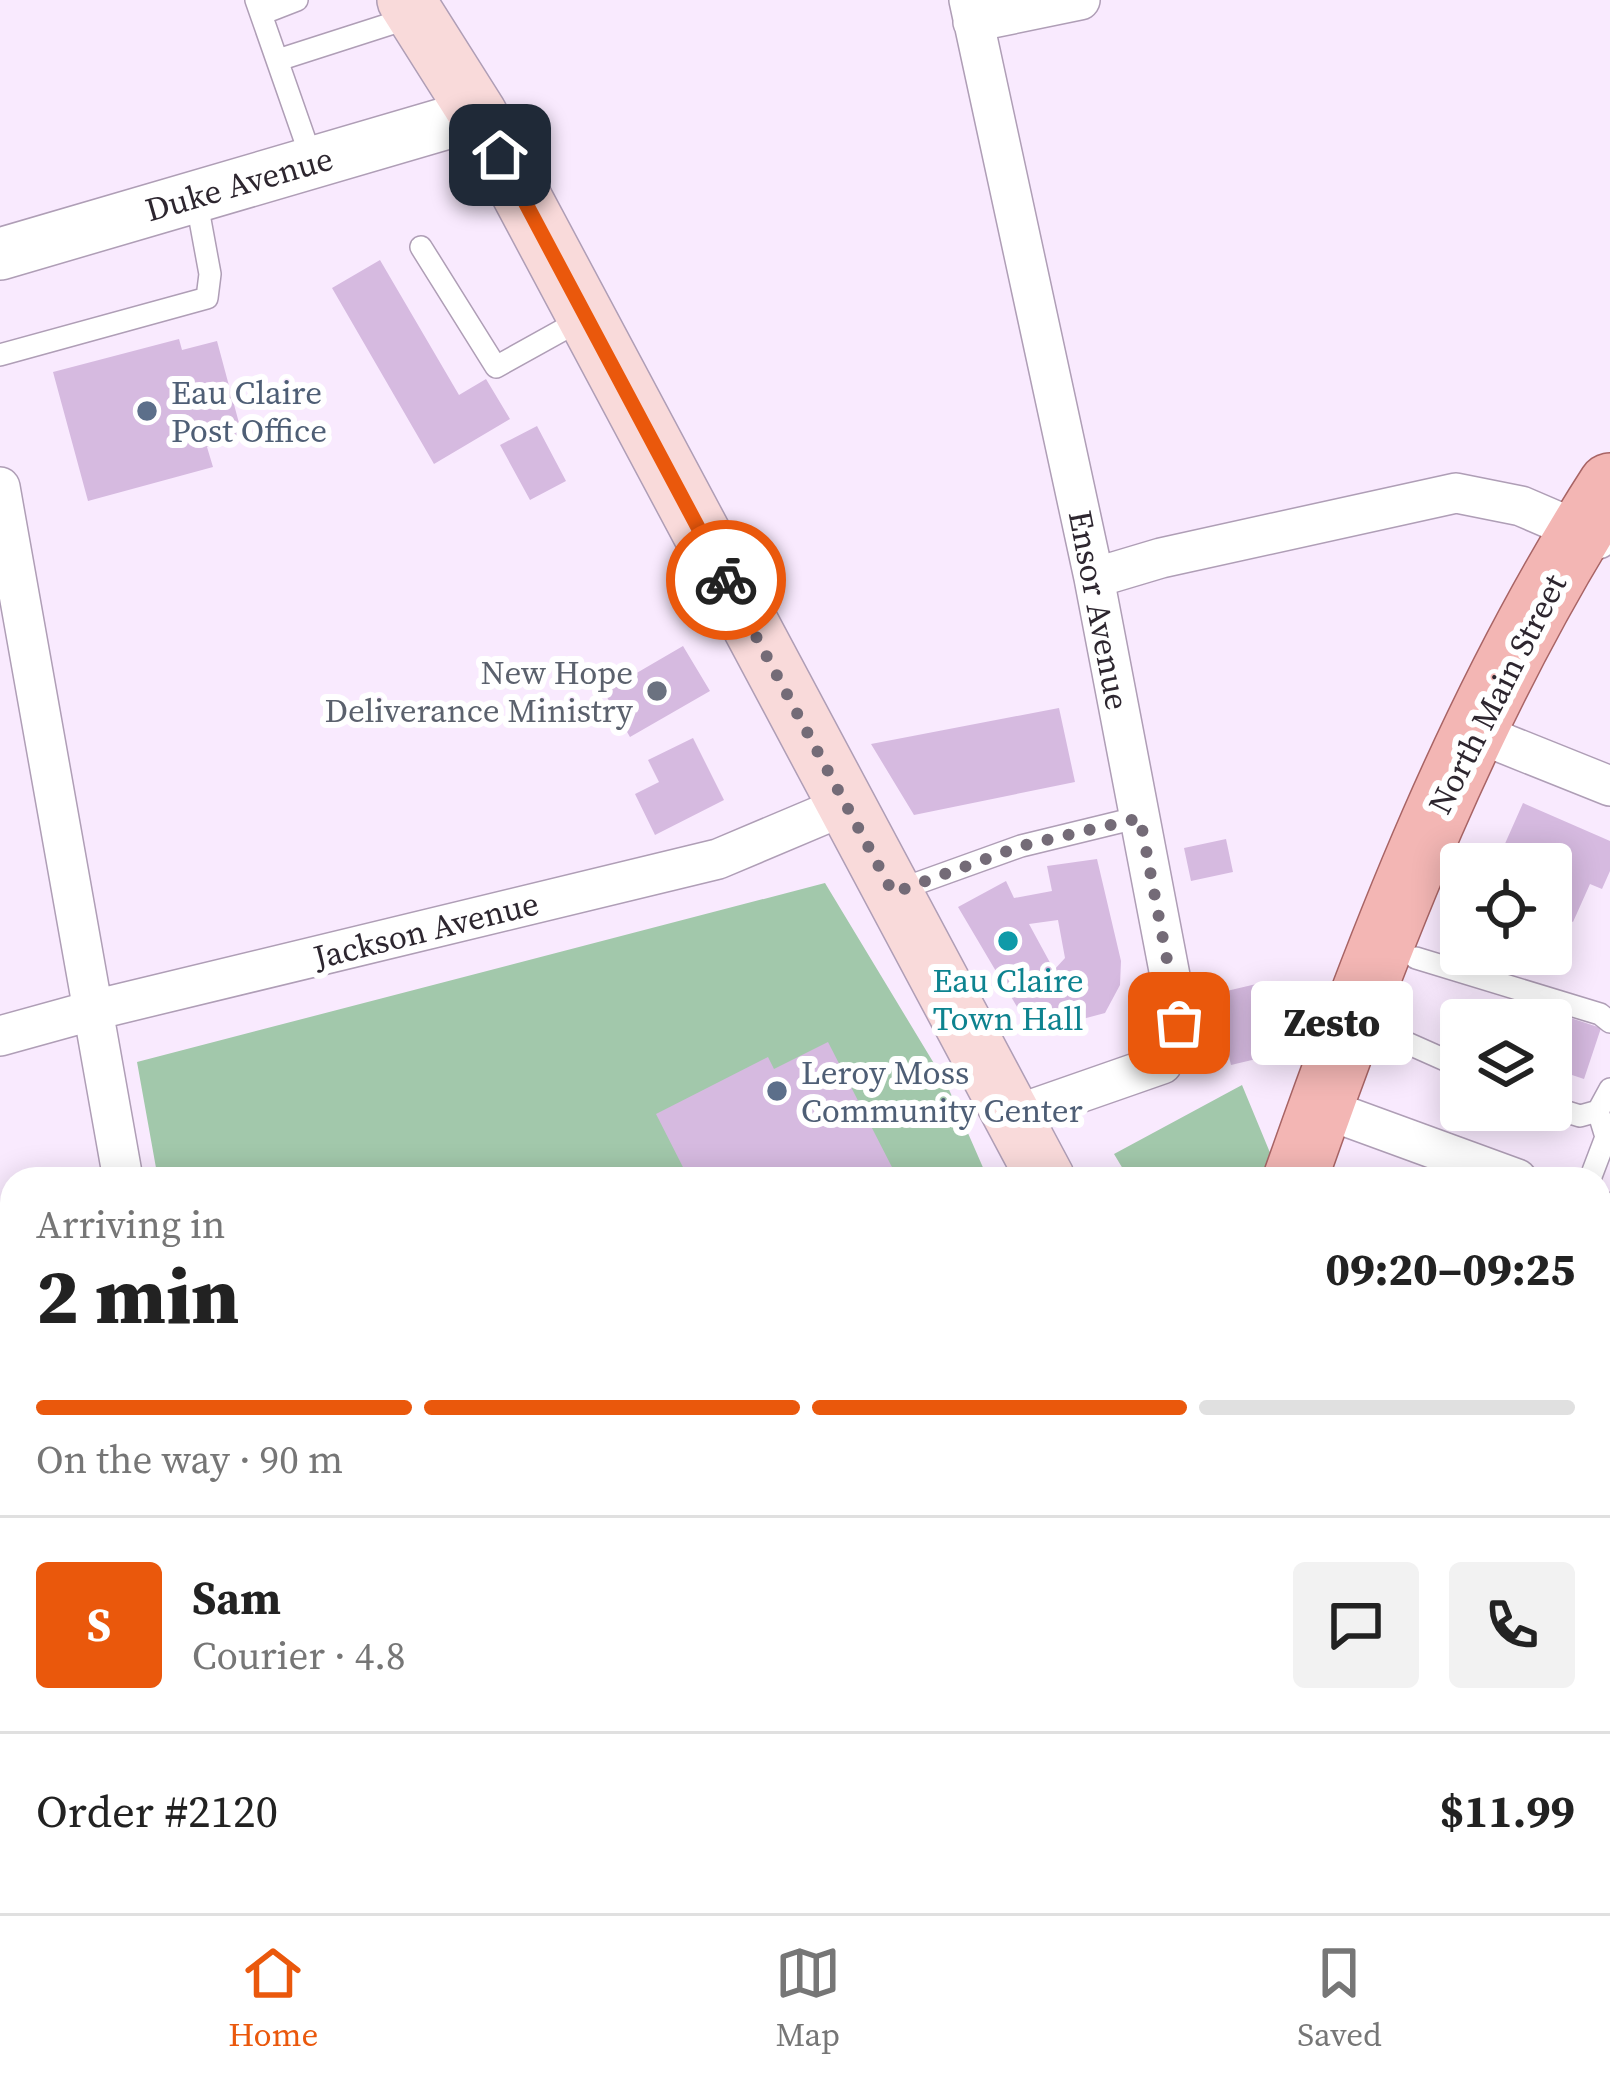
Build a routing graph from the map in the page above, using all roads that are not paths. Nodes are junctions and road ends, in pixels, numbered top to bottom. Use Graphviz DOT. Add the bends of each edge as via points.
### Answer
graph roads {
  1 [pos="297,0"];
  2 [pos="1080,0"];
  3 [pos="258,7"];
  4 [pos="411,8"];
  5 [pos="971,11"];
  6 [pos="278,60"];
  7 [pos="478,114"];
  8 [pos="313,163"];
  9 [pos="196,197"];
  10 [pos="421,248"];
  11 [pos="0,254"];
  12 [pos="586,317"];
  13 [pos="0,356"];
  14 [pos="0,488"];
  15 [pos="1603,530"];
  16 [pos="1094,578"];
  17 [pos="1490,736"];
  18 [pos="1610,786"];
  19 [pos="846,805"];
  20 [pos="1140,818"];
  21 [pos="893,893"];
  22 [pos="1416,958"];
  23 [pos="94,1010"];
  24 [pos="1610,1022"];
  25 [pos="1389,1035"];
  26 [pos="0,1036"];
  27 [pos="1440,1058"];
  28 [pos="1610,1089"];
  29 [pos="1598,1111"];
  30 [pos="1340,1113"];
  31 [pos="1572,1114"];
  32 [pos="1012,1116"];
  33 [pos="121,1167"];
  34 [pos="1040,1167"];
  35 [pos="1303,1167"];
  36 [pos="1342,1167"];
  37 [pos="1485,1167"];
  38 [pos="1595,1167"];
  1 -- 3 [label="lane"];
  2 -- 5 [label="street"];
  3 -- 6 [label="lane"];
  4 -- 6 [label="lane"];
  4 -- 7 [label="main road"];
  5 -- 16 [label="street, Ensor Avenue"];
  6 -- 8 [label="lane"];
  7 -- 8 [label="street, Duke Avenue"];
  7 -- 12 [label="main road"];
  8 -- 9 [label="street, Duke Avenue"];
  9 -- 11 [label="street, Duke Avenue"];
  9 -- 13 [label="lane" via="207,298"];
  10 -- 12 [label="lane" via="496,368"];
  12 -- 19 [label="main road"];
  14 -- 23 [label="street"];
  15 -- 16 [label="street" via="1456,493"];
  15 -- 17 [label="main road, North Main Street"];
  16 -- 20 [label="street, Ensor Avenue"];
  17 -- 18 [label="street"];
  17 -- 22 [label="main road, North Main Street"];
  17 -- 30 [label="main road, North Main Street" via="1397,901"];
  19 -- 21 [label="main road"];
  19 -- 23 [label="street, Jackson Avenue" via="718,859"];
  20 -- 21 [label="lane" via="1021,846"];
  20 -- 32 [label="street, Ensor Avenue" via="1179,1023 1162,1064"];
  21 -- 32 [label="main road"];
  22 -- 24 [label="lane"];
  22 -- 25 [label="main road, North Main Street"];
  23 -- 26 [label="street, Jackson Avenue"];
  23 -- 33 [label="street"];
  25 -- 27 [label="lane"];
  25 -- 30 [label="main road, North Main Street"];
  28 -- 29 [label="lane"];
  29 -- 31 [label="lane"];
  29 -- 38 [label="lane" via="1606,1137"];
  30 -- 35 [label="main road, North Main Street"];
  30 -- 36 [label="main road, North Main Street"];
  30 -- 37 [label="street"];
  32 -- 34 [label="main road"];
}
